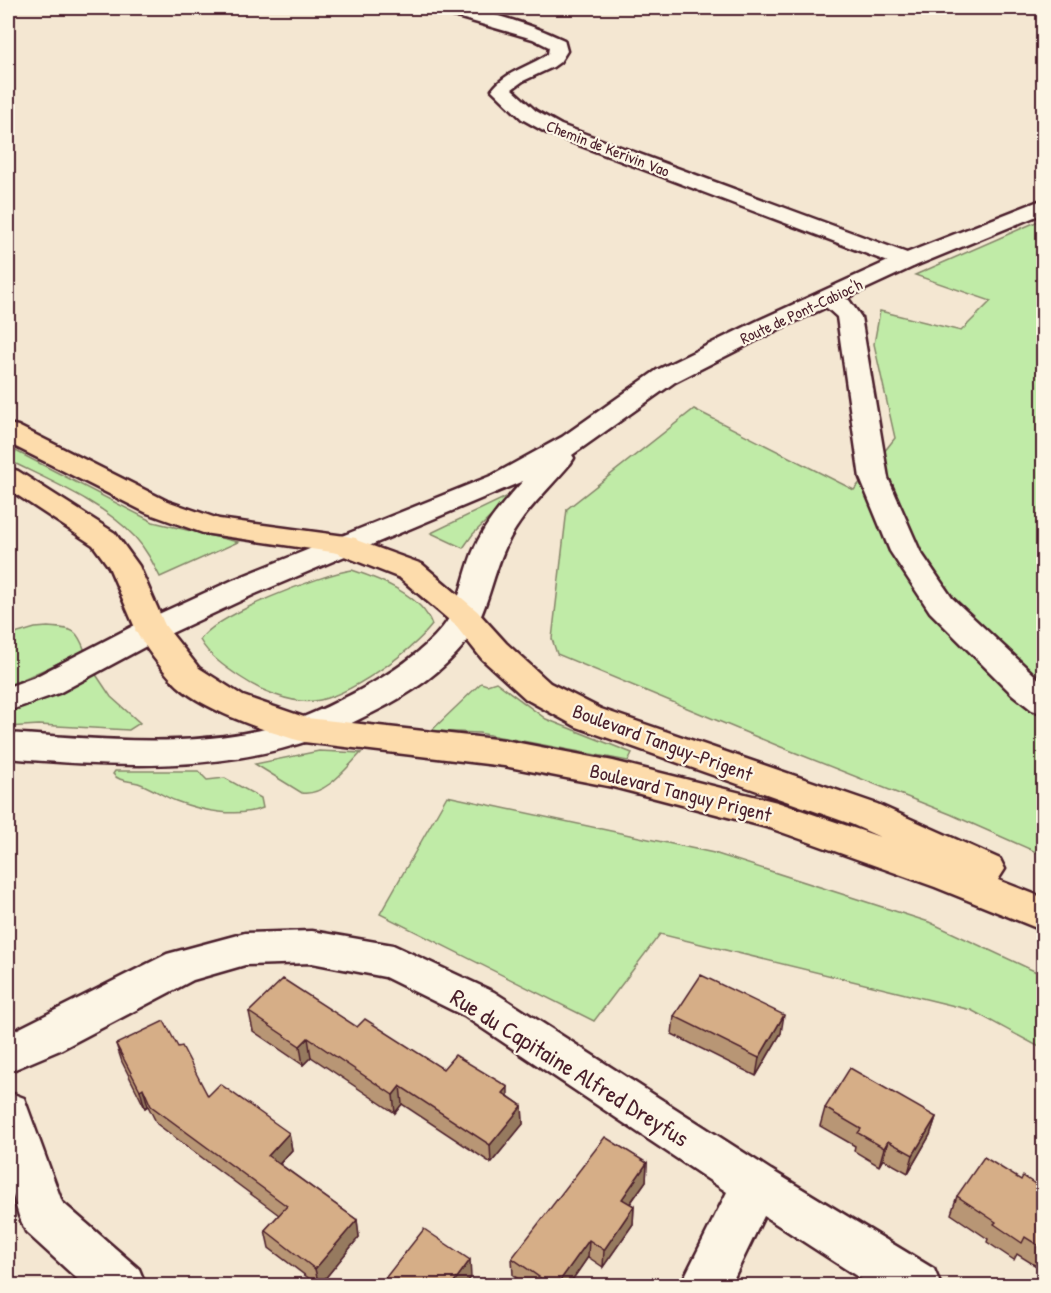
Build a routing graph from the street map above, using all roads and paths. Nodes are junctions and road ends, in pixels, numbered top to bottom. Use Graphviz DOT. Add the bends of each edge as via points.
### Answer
graph roads {
  1 [pos="446,8"];
  2 [pos="1044,205"];
  3 [pos="907,261"];
  4 [pos="828,298"];
  5 [pos="8,432"];
  6 [pos="572,443"];
  7 [pos="8,477"];
  8 [pos="345,545"];
  9 [pos="466,618"];
  10 [pos="151,630"];
  11 [pos="8,699"];
  12 [pos="1044,702"];
  13 [pos="304,730"];
  14 [pos="8,746"];
  15 [pos="1044,900"];
  16 [pos="1044,915"];
  17 [pos="8,1054"];
  18 [pos="8,1112"];
  19 [pos="755,1185"];
  20 [pos="122,1286"];
  21 [pos="704,1286"];
  22 [pos="917,1286"];
  1 -- 3 [label="street, Chemin de Kerivin Vao" via="558,44 559,54 516,76 502,90 529,115"];
  2 -- 3 [label="street, Route de Pont-Cabioc'h"];
  3 -- 4 [label="street, Route de Pont-Cabioc'h"];
  4 -- 6 [label="street, Route de Pont-Cabioc'h" via="666,376"];
  4 -- 12 [label="street" via="849,317 874,478 905,551 941,605"];
  5 -- 8 [label="main road, Boulevard Tanguy-Prigent" via="157,507 214,527"];
  6 -- 8 [label="street, Route de Pont-Cabioc'h" via="484,489"];
  6 -- 9 [label="street, Route de Pont-Cabioc'h" via="514,511 490,546"];
  7 -- 10 [label="main road, Boulevard Tanguy Prigent" via="104,538 124,566"];
  8 -- 9 [label="main road, Boulevard Tanguy-Prigent" via="411,571"];
  8 -- 10 [label="street"];
  9 -- 13 [label="street, Boulevard Tanguy Prigent" via="453,637 416,672 370,700"];
  9 -- 15 [label="main road, Boulevard Tanguy-Prigent" via="494,651 538,691 589,718 864,814 1004,877"];
  10 -- 11 [label="street" via="47,685"];
  10 -- 13 [label="main road, Boulevard Tanguy Prigent" via="187,676 231,704"];
  13 -- 14 [label="street, Boulevard Tanguy Prigent" via="253,744 185,752"];
  13 -- 16 [label="main road, Boulevard Tanguy Prigent" via="504,753 613,774 777,816 949,876"];
  17 -- 19 [label="street, Rue du Capitaine Alfred Dreyfus" via="182,966 245,949 312,947 393,962 479,1004"];
  18 -- 20 [label="street" via="43,1216"];
  19 -- 21 [label="street"];
  19 -- 22 [label="street, Rue du Capitaine Alfred Dreyfus"];
}
